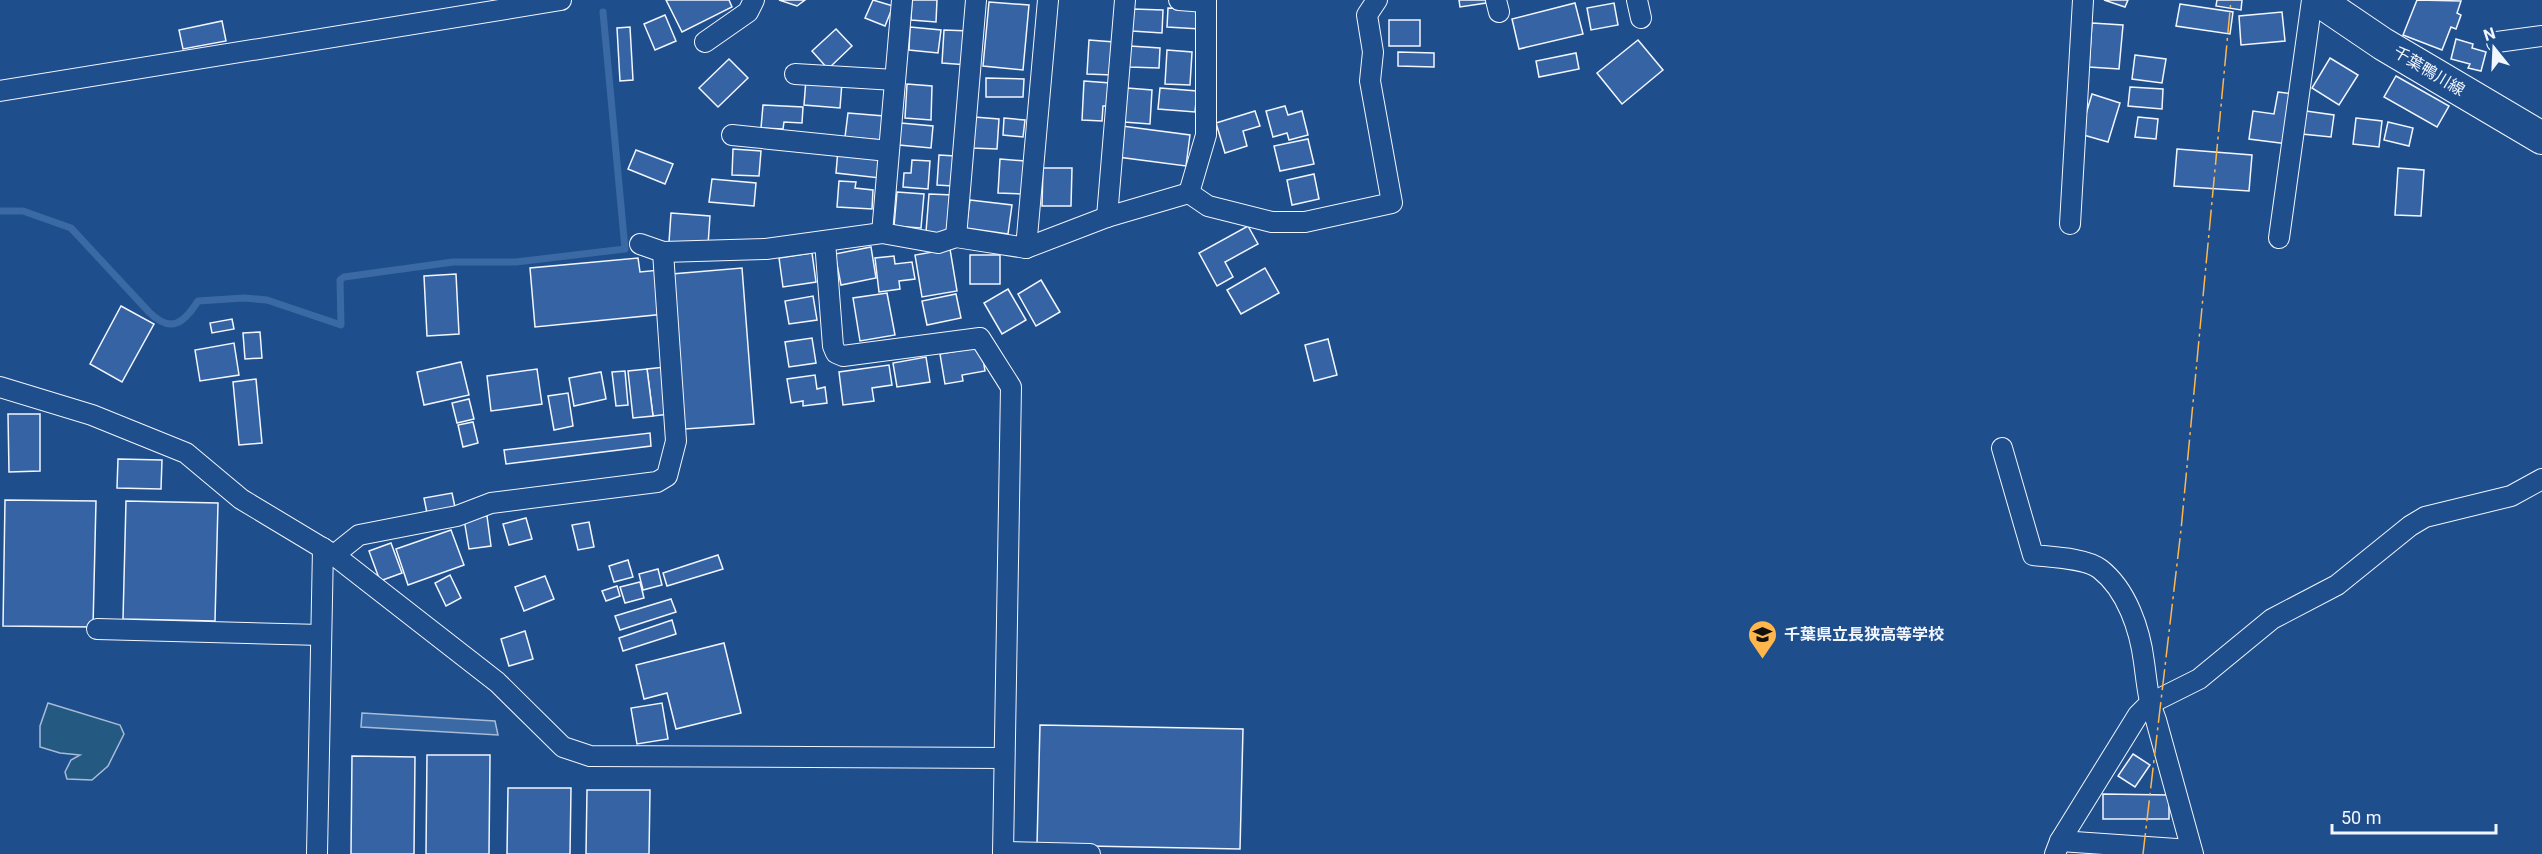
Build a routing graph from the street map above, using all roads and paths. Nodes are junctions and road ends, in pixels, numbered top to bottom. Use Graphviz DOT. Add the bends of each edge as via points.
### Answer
graph roads {
  1 [pos="561,0"];
  2 [pos="753,0"];
  3 [pos="902,0"];
  4 [pos="976,0"];
  5 [pos="1048,0"];
  6 [pos="1125,0"];
  7 [pos="1179,0"];
  8 [pos="1377,0"];
  9 [pos="2083,0"];
  10 [pos="2312,0"];
  11 [pos="2318,0"];
  12 [pos="1206,1"];
  13 [pos="2542,36"];
  14 [pos="705,42"];
  15 [pos="2498,42"];
  16 [pos="795,74"];
  17 [pos="894,80"];
  18 [pos="0,91"];
  19 [pos="732,135"];
  20 [pos="2542,138"];
  21 [pos="888,151"];
  22 [pos="1189,194"];
  23 [pos="1107,217"];
  24 [pos="2070,224"];
  25 [pos="882,233"];
  26 [pos="956,237"];
  27 [pos="2279,238"];
  28 [pos="825,241"];
  29 [pos="640,244"];
  30 [pos="1026,248"];
  31 [pos="663,252"];
  32 [pos="0,387"];
  33 [pos="2002,448"];
  34 [pos="2542,479"];
  35 [pos="329,551"];
  36 [pos="97,629"];
  37 [pos="321,635"];
  38 [pos="2149,704"];
  39 [pos="1004,759"];
  40 [pos="2057,847"];
  41 [pos="2192,852"];
  42 [pos="1003,853"];
  43 [pos="317,854"];
  44 [pos="1090,854"];
  1 -- 18 [label="street"];
  2 -- 14 [label="street" via="748,12"];
  3 -- 17 [label="street"];
  4 -- 26 [label="street"];
  5 -- 30 [label="street"];
  6 -- 23 [label="street"];
  7 -- 12 [label="street"];
  8 -- 22 [label="street" via="1367,15 1373,52 1370,81 1392,203 1305,222 1272,222 1208,206"];
  9 -- 24 [label="street"];
  10 -- 27 [label="street"];
  11 -- 20 [label="main road, 千葉鴨川線"];
  12 -- 22 [label="street" via="1206,135"];
  13 -- 15 [label="street"];
  16 -- 17 [label="street"];
  17 -- 21 [label="street"];
  19 -- 21 [label="street"];
  21 -- 25 [label="street"];
  22 -- 23 [label="street"];
  23 -- 30 [label="street"];
  25 -- 26 [label="street" via="938,243"];
  25 -- 28 [label="street"];
  26 -- 30 [label="street"];
  28 -- 31 [label="street" via="766,249"];
  28 -- 39 [label="street" via="836,353 843,356 980,338 1011,387"];
  29 -- 31 [label="street"];
  31 -- 35 [label="street" via="676,441 667,476 657,482 492,503 457,516 359,535"];
  32 -- 35 [label="street" via="92,415 186,453 241,499"];
  33 -- 38 [label="street" via="2033,555 2066,558 2099,568 2118,588 2138,627"];
  34 -- 38 [label="street" via="2490,503 2425,517 2337,585 2272,619 2199,679"];
  35 -- 37 [label="street"];
  35 -- 39 [label="street" via="497,682 563,747 575,753"];
  36 -- 37 [label="street"];
  37 -- 43 [label="street"];
  38 -- 40 [label="street" via="2138,714"];
  38 -- 41 [label="street"];
  39 -- 42 [label="street"];
  40 -- 41 [label="street"];
  42 -- 44 [label="street"];
}
